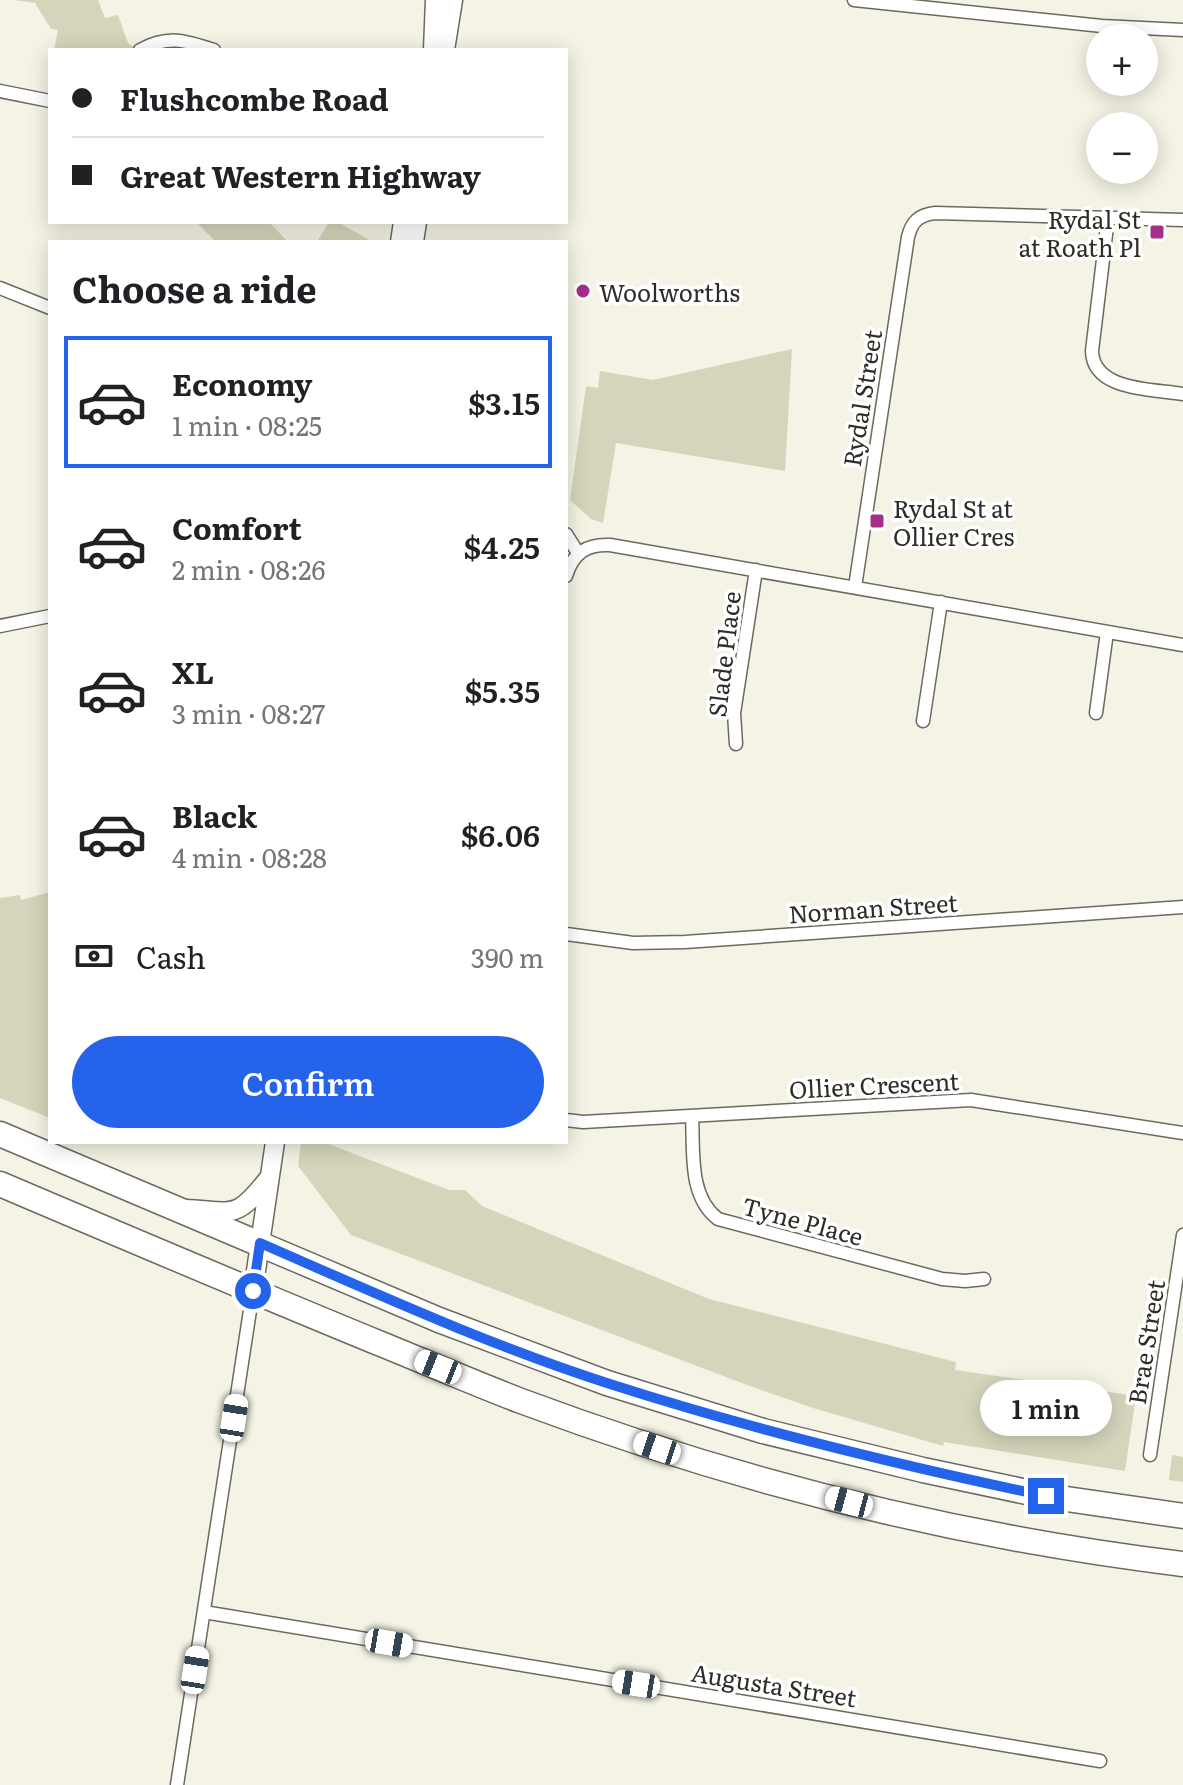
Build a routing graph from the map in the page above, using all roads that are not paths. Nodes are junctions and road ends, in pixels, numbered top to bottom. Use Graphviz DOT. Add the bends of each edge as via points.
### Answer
graph roads {
  1 [pos="435,0"];
  2 [pos="453,0"];
  3 [pos="854,0"];
  4 [pos="1183,30"];
  5 [pos="144,48"];
  6 [pos="208,48"];
  7 [pos="433,48"];
  8 [pos="445,48"];
  9 [pos="0,91"];
  10 [pos="48,101"];
  11 [pos="1108,218"];
  12 [pos="1183,220"];
  13 [pos="0,288"];
  14 [pos="48,307"];
  15 [pos="1183,394"];
  16 [pos="568,537"];
  17 [pos="578,553"];
  18 [pos="568,570"];
  19 [pos="756,570"];
  20 [pos="855,587"];
  21 [pos="941,602"];
  22 [pos="48,616"];
  23 [pos="0,626"];
  24 [pos="1107,632"];
  25 [pos="1183,645"];
  26 [pos="1096,713"];
  27 [pos="923,721"];
  28 [pos="736,744"];
  29 [pos="1183,907"];
  30 [pos="568,934"];
  31 [pos="692,1117"];
  32 [pos="568,1120"];
  33 [pos="1183,1133"];
  34 [pos="0,1134"];
  35 [pos="275,1144"];
  36 [pos="270,1176"];
  37 [pos="0,1184"];
  38 [pos="177,1208"];
  39 [pos="1183,1235"];
  40 [pos="260,1243"];
  41 [pos="984,1279"];
  42 [pos="253,1291"];
  43 [pos="1178,1309"];
  44 [pos="1150,1455"];
  45 [pos="1183,1516"];
  46 [pos="1183,1564"];
  47 [pos="204,1612"];
  48 [pos="1100,1761"];
  49 [pos="177,1785"];
  1 -- 7 [label="street"];
  2 -- 8 [label="street"];
  3 -- 4 [label="street"];
  5 -- 6 [label="street" via="157,41 184,40"];
  9 -- 10 [label="street"];
  11 -- 12 [label="street, Rydal Street"];
  11 -- 15 [label="street" via="1092,375"];
  11 -- 20 [label="street, Rydal Street" via="914,215"];
  13 -- 14 [label="street"];
  16 -- 17 [label="street"];
  17 -- 18 [label="street"];
  17 -- 19 [label="street" via="610,545"];
  19 -- 20 [label="street"];
  19 -- 28 [label="street, Slade Place" via="734,713"];
  20 -- 21 [label="street"];
  21 -- 24 [label="street"];
  21 -- 27 [label="street"];
  22 -- 23 [label="street"];
  24 -- 25 [label="street"];
  24 -- 26 [label="street"];
  29 -- 30 [label="street, Norman Street" via="685,942 633,943"];
  31 -- 32 [label="street, Ollier Crescent"];
  31 -- 33 [label="street, Ollier Crescent" via="971,1100"];
  31 -- 41 [label="street, Tyne Place" via="697,1190 718,1219 942,1279"];
  34 -- 38 [label="highway"];
  35 -- 36 [label="street"];
  36 -- 38 [label="street" via="236,1211"];
  36 -- 40 [label="street"];
  37 -- 42 [label="highway"];
  38 -- 40 [label="highway"];
  39 -- 43 [label="street, Brae Street"];
  40 -- 42 [label="street"];
  40 -- 45 [label="highway" via="439,1320 593,1378 763,1431 1046,1496"];
  42 -- 46 [label="highway" via="520,1401 685,1457 993,1534"];
  42 -- 47 [label="street"];
  43 -- 44 [label="street, Brae Street"];
  47 -- 48 [label="street, Augusta Street"];
  47 -- 49 [label="street"];
}
